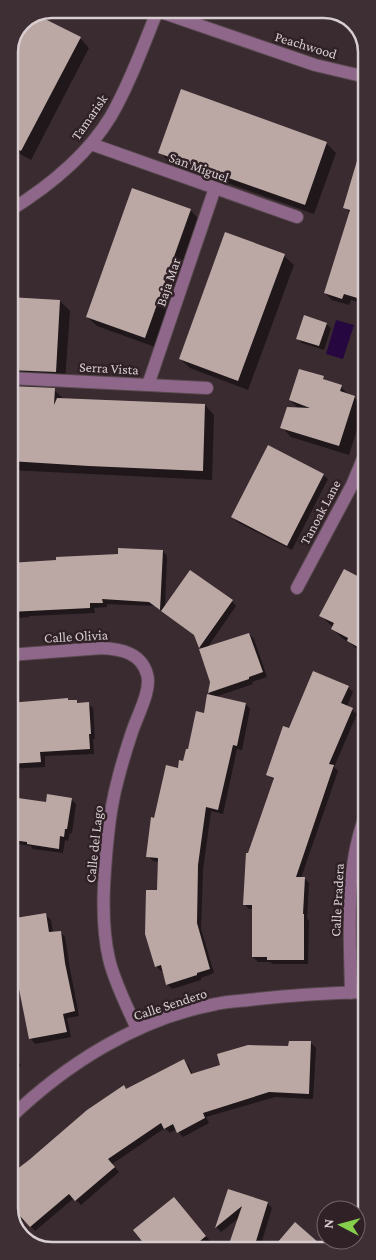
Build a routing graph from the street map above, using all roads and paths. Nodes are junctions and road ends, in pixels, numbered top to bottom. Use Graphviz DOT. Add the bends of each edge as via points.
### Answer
graph roads {
  1 [pos="151,18"];
  2 [pos="177,18"];
  3 [pos="358,75"];
  4 [pos="91,144"];
  5 [pos="215,188"];
  6 [pos="18,205"];
  7 [pos="297,217"];
  8 [pos="18,378"];
  9 [pos="148,385"];
  10 [pos="207,388"];
  11 [pos="358,471"];
  12 [pos="297,588"];
  13 [pos="18,654"];
  14 [pos="141,662"];
  15 [pos="358,840"];
  16 [pos="351,993"];
  17 [pos="358,993"];
  18 [pos="137,1029"];
  19 [pos="18,1110"];
  1 -- 4 [label="street, Tamarisk" via="126,86"];
  2 -- 3 [label="street, Peachwood" via="315,65"];
  4 -- 5 [label="street, San Miguel"];
  4 -- 6 [label="street, Tamarisk" via="64,171"];
  5 -- 7 [label="street, San Miguel"];
  5 -- 9 [label="street, Baja Mar"];
  8 -- 9 [label="street, Serra Vista"];
  9 -- 10 [label="street, Serra Vista"];
  11 -- 12 [label="street, Tanoak Lane"];
  13 -- 14 [label="street, Calle Olivia" via="102,648 130,653"];
  14 -- 18 [label="street, Calle del Lago" via="148,675 146,695 117,781 104,875 109,958"];
  15 -- 16 [label="street, Calle Pradera" via="350,884"];
  16 -- 17 [label="street, Calle Sendero"];
  16 -- 18 [label="street, Calle Sendero" via="216,1004"];
  18 -- 19 [label="street, Calle Sendero" via="81,1059"];
}
